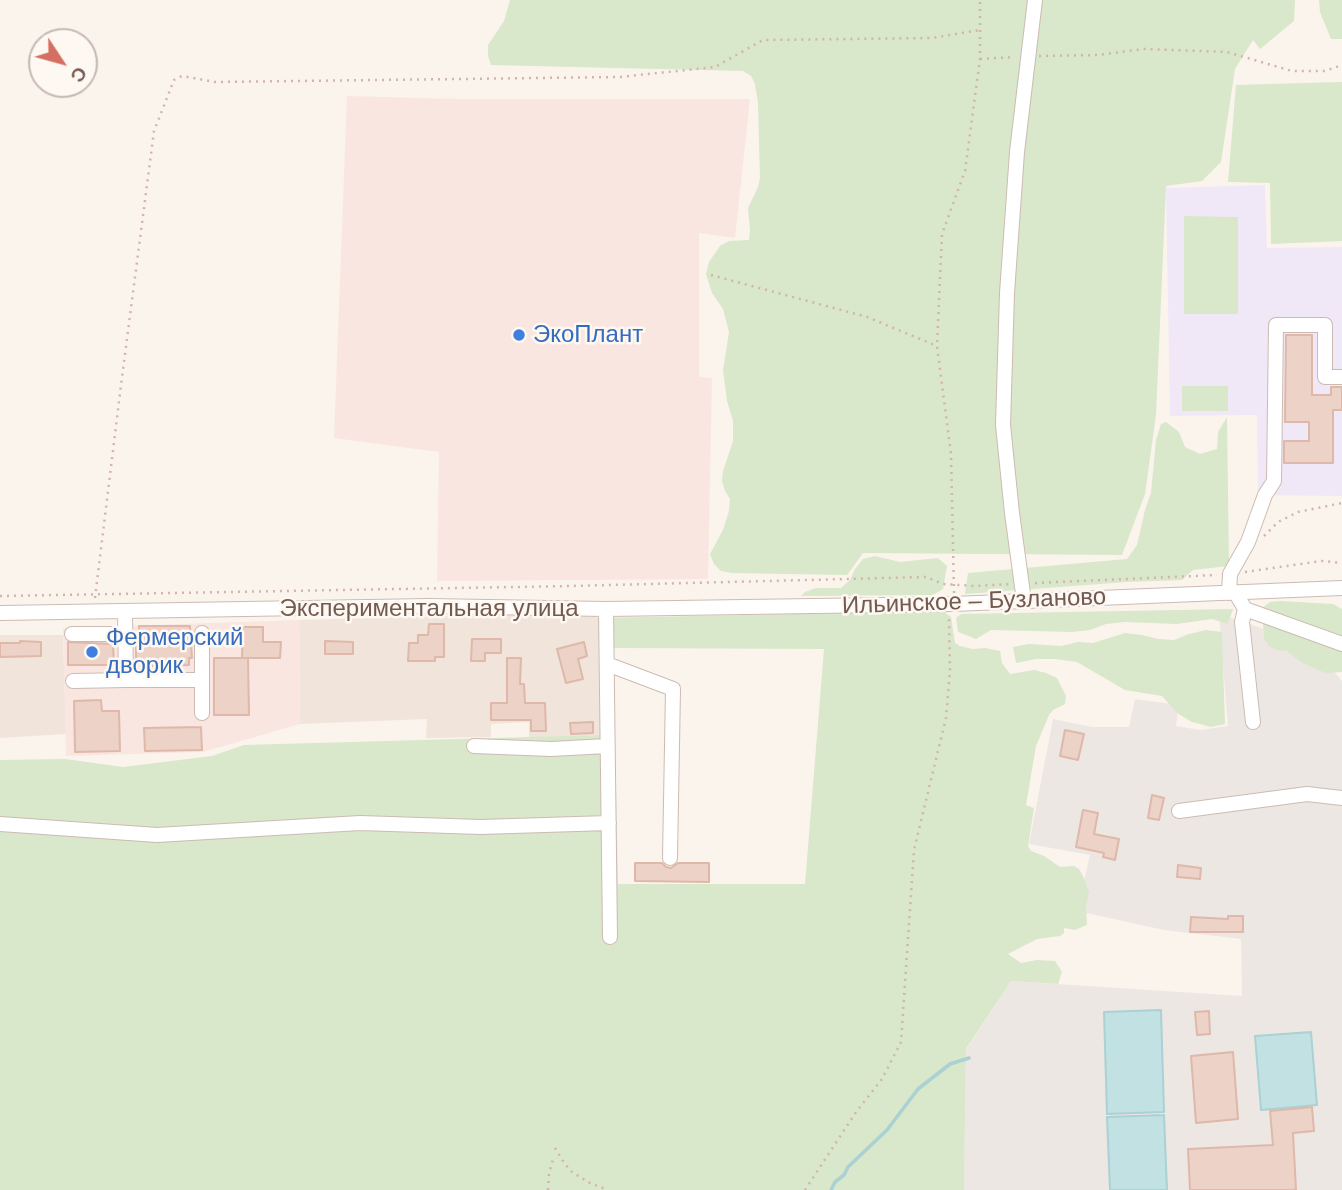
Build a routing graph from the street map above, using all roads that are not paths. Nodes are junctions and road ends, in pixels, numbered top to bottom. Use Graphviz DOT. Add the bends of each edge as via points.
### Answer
graph roads {
  1 [pos="1035,0"];
  2 [pos="1342,377"];
  3 [pos="1342,588"];
  4 [pos="1232,593"];
  5 [pos="1024,601"];
  6 [pos="1245,608"];
  7 [pos="606,609"];
  8 [pos="125,612"];
  9 [pos="0,613"];
  10 [pos="202,633"];
  11 [pos="72,634"];
  12 [pos="125,634"];
  13 [pos="1342,643"];
  14 [pos="607,664"];
  15 [pos="126,680"];
  16 [pos="202,680"];
  17 [pos="73,681"];
  18 [pos="202,713"];
  19 [pos="1253,722"];
  20 [pos="474,746"];
  21 [pos="607,746"];
  22 [pos="1342,798"];
  23 [pos="1179,811"];
  24 [pos="609,823"];
  25 [pos="0,824"];
  26 [pos="670,858"];
  27 [pos="610,937"];
  1 -- 5 [label="street" via="1008,267 1003,425"];
  2 -- 4 [label="street" via="1325,377 1325,325 1276,325 1274,481 1230,574"];
  3 -- 4 [label="street, Ильинское – Бузланово"];
  4 -- 5 [label="street, Ильинское – Бузланово"];
  4 -- 6 [label="street"];
  5 -- 7 [label="street, Ильинское – Бузланово"];
  6 -- 13 [label="street"];
  6 -- 19 [label="street" via="1242,622"];
  7 -- 8 [label="street, Экспериментальная улица" via="429,606"];
  7 -- 14 [label="street"];
  8 -- 9 [label="street, Экспериментальная улица"];
  8 -- 12 [label="street"];
  10 -- 16 [label="street"];
  11 -- 12 [label="street"];
  12 -- 15 [label="street"];
  14 -- 21 [label="street"];
  14 -- 26 [label="street" via="673,689"];
  15 -- 16 [label="street"];
  15 -- 17 [label="street"];
  16 -- 18 [label="street"];
  20 -- 21 [label="street"];
  21 -- 24 [label="street"];
  22 -- 23 [label="street" via="1307,794"];
  24 -- 25 [label="street" via="480,827 359,822 157,835"];
  24 -- 27 [label="street"];
}
